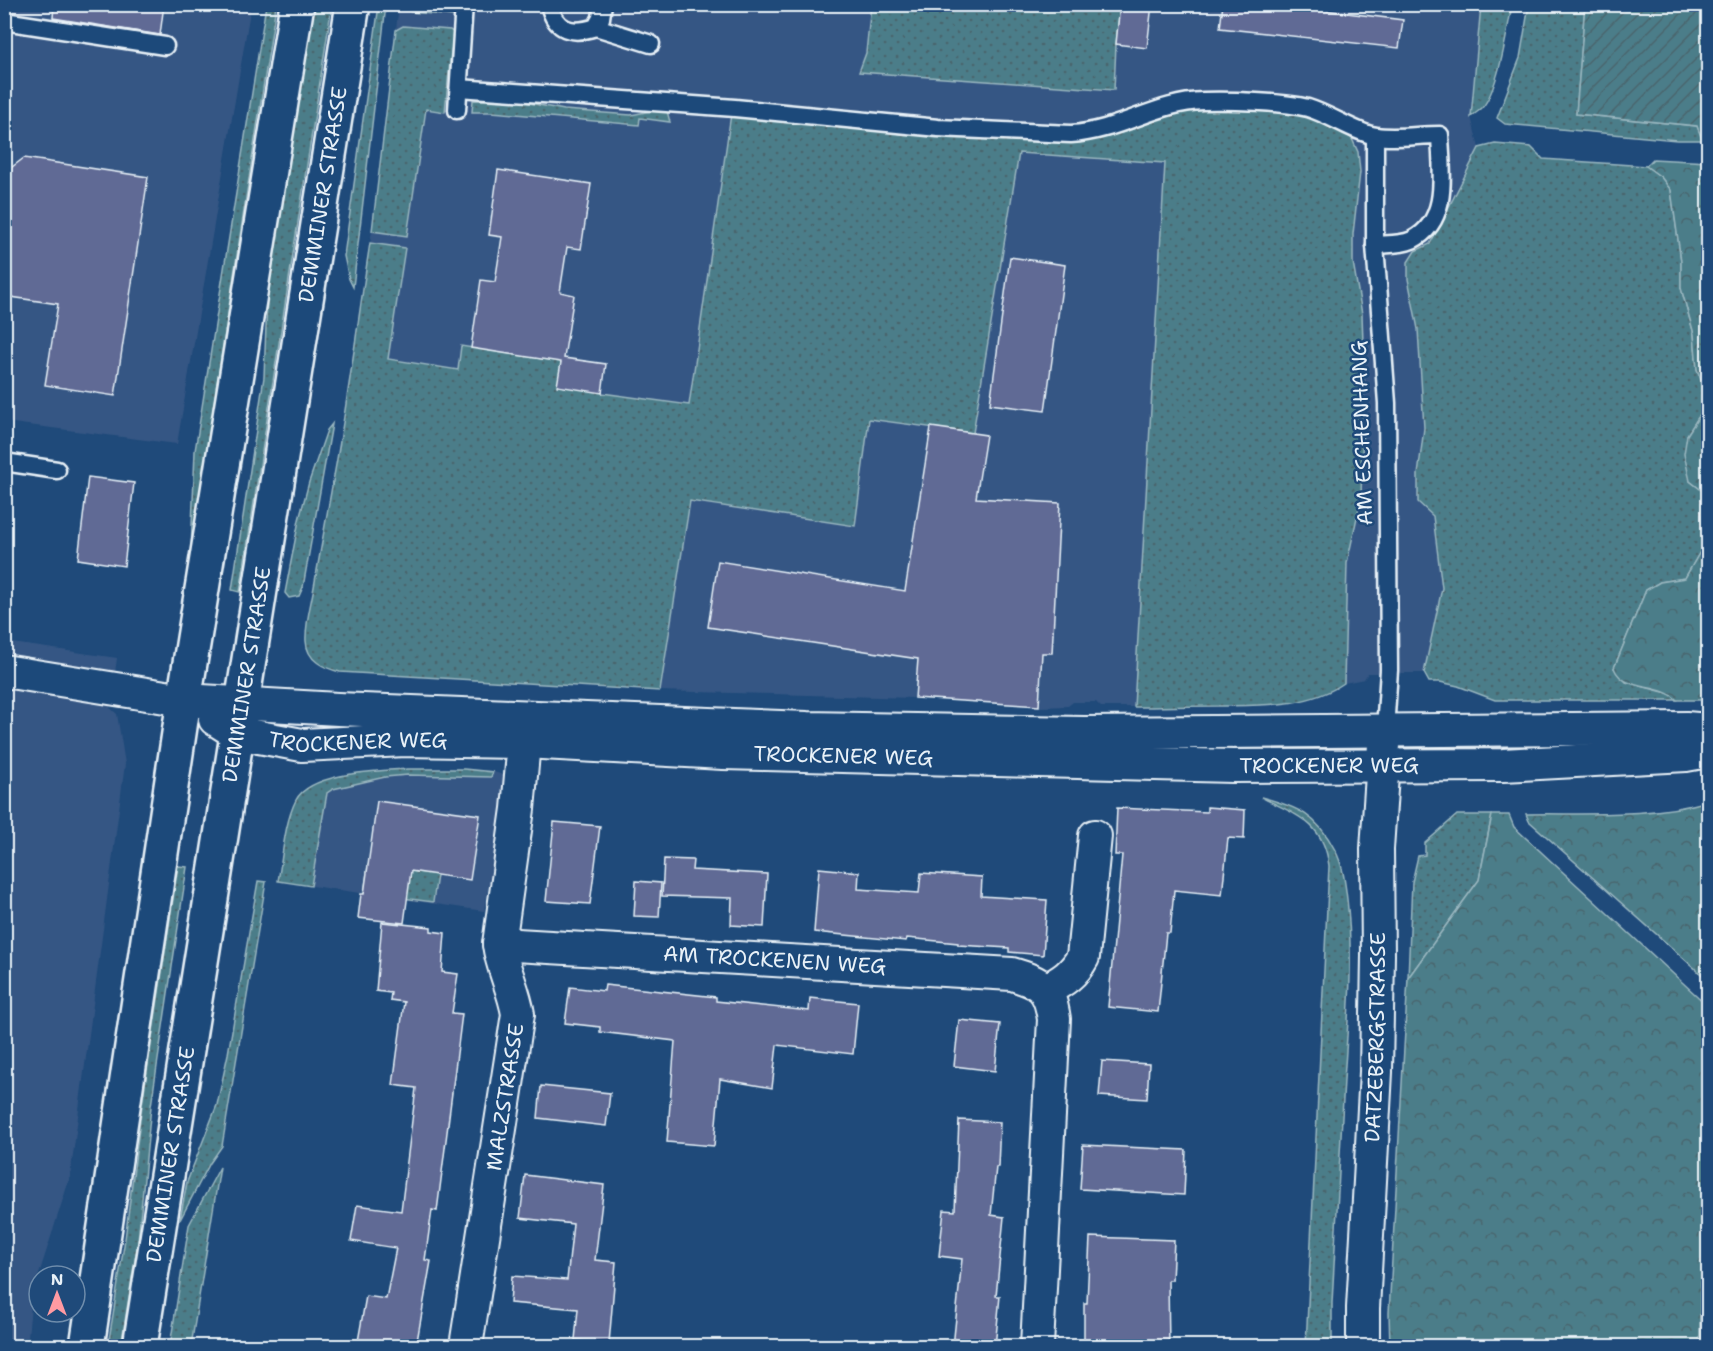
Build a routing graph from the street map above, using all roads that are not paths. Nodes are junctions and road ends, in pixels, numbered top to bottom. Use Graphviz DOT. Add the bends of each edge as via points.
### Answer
graph roads {
  1 [pos="297,4"];
  2 [pos="353,4"];
  3 [pos="464,4"];
  4 [pos="549,4"];
  5 [pos="603,4"];
  6 [pos="4,21"];
  7 [pos="596,27"];
  8 [pos="651,44"];
  9 [pos="165,45"];
  10 [pos="459,88"];
  11 [pos="457,110"];
  12 [pos="1375,136"];
  13 [pos="1375,245"];
  14 [pos="4,462"];
  15 [pos="57,470"];
  16 [pos="4,671"];
  17 [pos="184,700"];
  18 [pos="240,718"];
  19 [pos="1385,730"];
  20 [pos="1708,730"];
  21 [pos="524,742"];
  22 [pos="1708,751"];
  23 [pos="1382,766"];
  24 [pos="1095,836"];
  25 [pos="499,944"];
  26 [pos="1046,990"];
  27 [pos="87,1347"];
  28 [pos="140,1347"];
  29 [pos="466,1347"];
  30 [pos="1037,1347"];
  31 [pos="1363,1347"];
  1 -- 17 [label="main road"];
  2 -- 18 [label="main road, DEMMINER STRASSE"];
  3 -- 10 [label="lane"];
  4 -- 7 [label="lane" via="562,28 574,31"];
  5 -- 7 [label="lane"];
  6 -- 9 [label="lane"];
  7 -- 8 [label="lane"];
  10 -- 11 [label="lane"];
  10 -- 12 [label="lane" via="735,108 938,128 1071,134 1119,125 1178,104 1233,101 1308,109"];
  12 -- 13 [label="lane, AM ESCHENHANG"];
  12 -- 13 [label="lane" via="1440,135 1442,181 1438,208 1426,229 1404,243"];
  13 -- 19 [label="lane, AM ESCHENHANG" via="1387,403 1389,670"];
  14 -- 15 [label="lane"];
  16 -- 17 [label="street"];
  17 -- 18 [label="street, TROCKENER WEG"];
  17 -- 27 [label="main road"];
  18 -- 19 [label="street, TROCKENER WEG" via="408,712 969,732"];
  18 -- 21 [label="street, TROCKENER WEG" via="302,746 405,740"];
  18 -- 28 [label="main road, DEMMINER STRASSE"];
  19 -- 20 [label="street, TROCKENER WEG"];
  19 -- 23 [label="street, DATZEBERGSTRASSE"];
  21 -- 23 [label="street, TROCKENER WEG" via="723,753"];
  21 -- 25 [label="street, MALZSTRASSE"];
  22 -- 23 [label="street, TROCKENER WEG" via="1503,765"];
  23 -- 31 [label="street, DATZEBERGSTRASSE" via="1377,849 1376,1072"];
  24 -- 26 [label="street" via="1083,957 1066,980"];
  25 -- 26 [label="street, AM TROCKENEN WEG" via="1012,974 1035,981"];
  25 -- 29 [label="street, MALZSTRASSE" via="518,1014"];
  26 -- 30 [label="street" via="1054,1019"];
}
